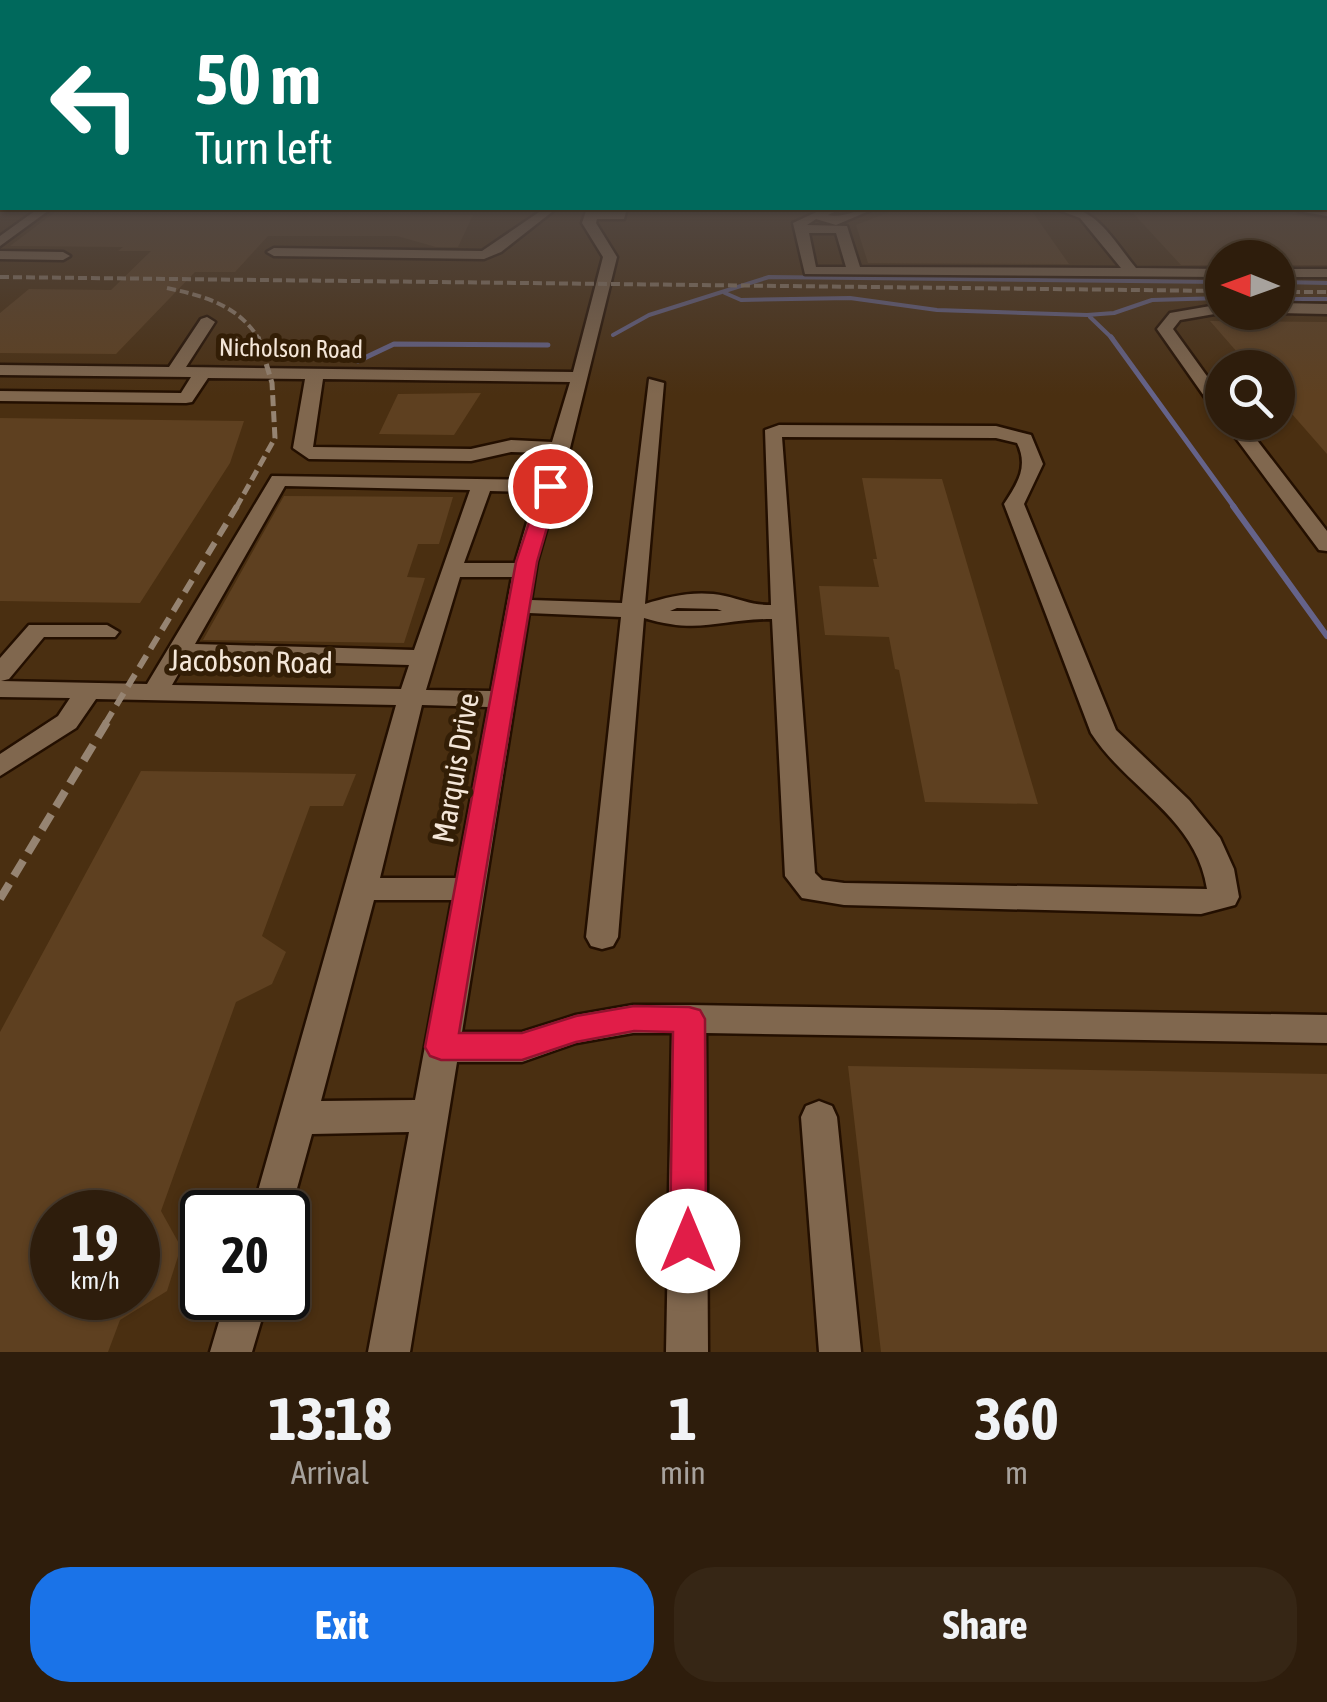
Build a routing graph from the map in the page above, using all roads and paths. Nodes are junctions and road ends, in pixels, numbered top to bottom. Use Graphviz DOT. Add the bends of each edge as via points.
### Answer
graph roads {
  1 [pos="607,269"];
  2 [pos="810,269"];
  3 [pos="853,269"];
  4 [pos="1129,269"];
  5 [pos="854,272"];
  6 [pos="1132,273"];
  7 [pos="1205,273"];
  8 [pos="1295,273"];
  9 [pos="1327,273"];
  10 [pos="1295,308"];
  11 [pos="1327,309"];
  12 [pos="1205,312"];
  13 [pos="207,322"];
  14 [pos="0,370"];
  15 [pos="174,372"];
  16 [pos="203,372"];
  17 [pos="315,374"];
  18 [pos="580,377"];
  19 [pos="655,384"];
  20 [pos="1205,386"];
  21 [pos="0,396"];
  22 [pos="1246,440"];
  23 [pos="561,448"];
  24 [pos="482,484"];
  25 [pos="550,486"];
  26 [pos="1327,545"];
  27 [pos="451,570"];
  28 [pos="525,570"];
  29 [pos="518,606"];
  30 [pos="642,610"];
  31 [pos="783,612"];
  32 [pos="107,632"];
  33 [pos="179,651"];
  34 [pos="423,658"];
  35 [pos="5,661"];
  36 [pos="0,689"];
  37 [pos="88,691"];
  38 [pos="156,692"];
  39 [pos="411,698"];
  40 [pos="501,699"];
  41 [pos="0,767"];
  42 [pos="362,889"];
  43 [pos="468,889"];
  44 [pos="602,937"];
  45 [pos="689,1019"];
  46 [pos="1327,1028"];
  47 [pos="441,1047"];
  48 [pos="429,1116"];
  49 [pos="819,1117"];
  50 [pos="298,1118"];
  51 [pos="278,1190"];
  52 [pos="240,1320"];
  53 [pos="231,1352"];
  54 [pos="389,1352"];
  55 [pos="687,1352"];
  56 [pos="840,1352"];
  1 -- 18 [label="street, Marquis Drive"];
  2 -- 5 [label="street"];
  3 -- 5 [label="street"];
  4 -- 6 [label="street"];
  5 -- 6 [label="street"];
  6 -- 7 [label="street"];
  8 -- 9 [label="street"];
  10 -- 11 [label="street"];
  12 -- 20 [label="street" via="1176,316 1165,330"];
  13 -- 15 [label="street"];
  14 -- 15 [label="street, Nicholson Road"];
  15 -- 16 [label="street, Nicholson Road"];
  16 -- 17 [label="street, Nicholson Road"];
  16 -- 21 [label="street" via="186,398"];
  17 -- 18 [label="street, Nicholson Road"];
  17 -- 23 [label="street" via="302,448 309,452 471,455 511,446"];
  18 -- 23 [label="street, Marquis Drive"];
  19 -- 30 [label="street"];
  22 -- 26 [label="street"];
  23 -- 25 [label="street, Marquis Drive"];
  24 -- 25 [label="street"];
  24 -- 27 [label="street"];
  24 -- 33 [label="street" via="279,480"];
  25 -- 28 [label="street, Marquis Drive"];
  27 -- 28 [label="street"];
  27 -- 34 [label="street"];
  28 -- 29 [label="street, Marquis Drive"];
  29 -- 30 [label="street"];
  29 -- 40 [label="street, Marquis Drive"];
  30 -- 31 [label="street" via="672,620"];
  30 -- 44 [label="street"];
  31 -- 31 [label="street" via="800,876 813,890 1181,902 1224,897 1222,870 1203,830 1104,733 1014,504 1036,466 1024,438 996,432 772,434"];
  32 -- 35 [label="street" via="37,630"];
  33 -- 34 [label="street"];
  33 -- 38 [label="street"];
  34 -- 39 [label="street"];
  36 -- 37 [label="street, Jacobson Road"];
  37 -- 38 [label="street, Jacobson Road"];
  37 -- 41 [label="street" via="68,722"];
  38 -- 39 [label="street, Jacobson Road"];
  39 -- 40 [label="street, Jacobson Road"];
  39 -- 42 [label="street"];
  40 -- 43 [label="street, Marquis Drive"];
  42 -- 43 [label="street"];
  42 -- 50 [label="street"];
  43 -- 47 [label="street, Marquis Drive"];
  45 -- 46 [label="street"];
  45 -- 47 [label="street" via="634,1019 522,1047"];
  45 -- 55 [label="street"];
  47 -- 48 [label="street, Marquis Drive"];
  48 -- 50 [label="street"];
  48 -- 54 [label="street, Marquis Drive"];
  49 -- 56 [label="street"];
  50 -- 51 [label="street"];
  52 -- 53 [label="street"];
}
